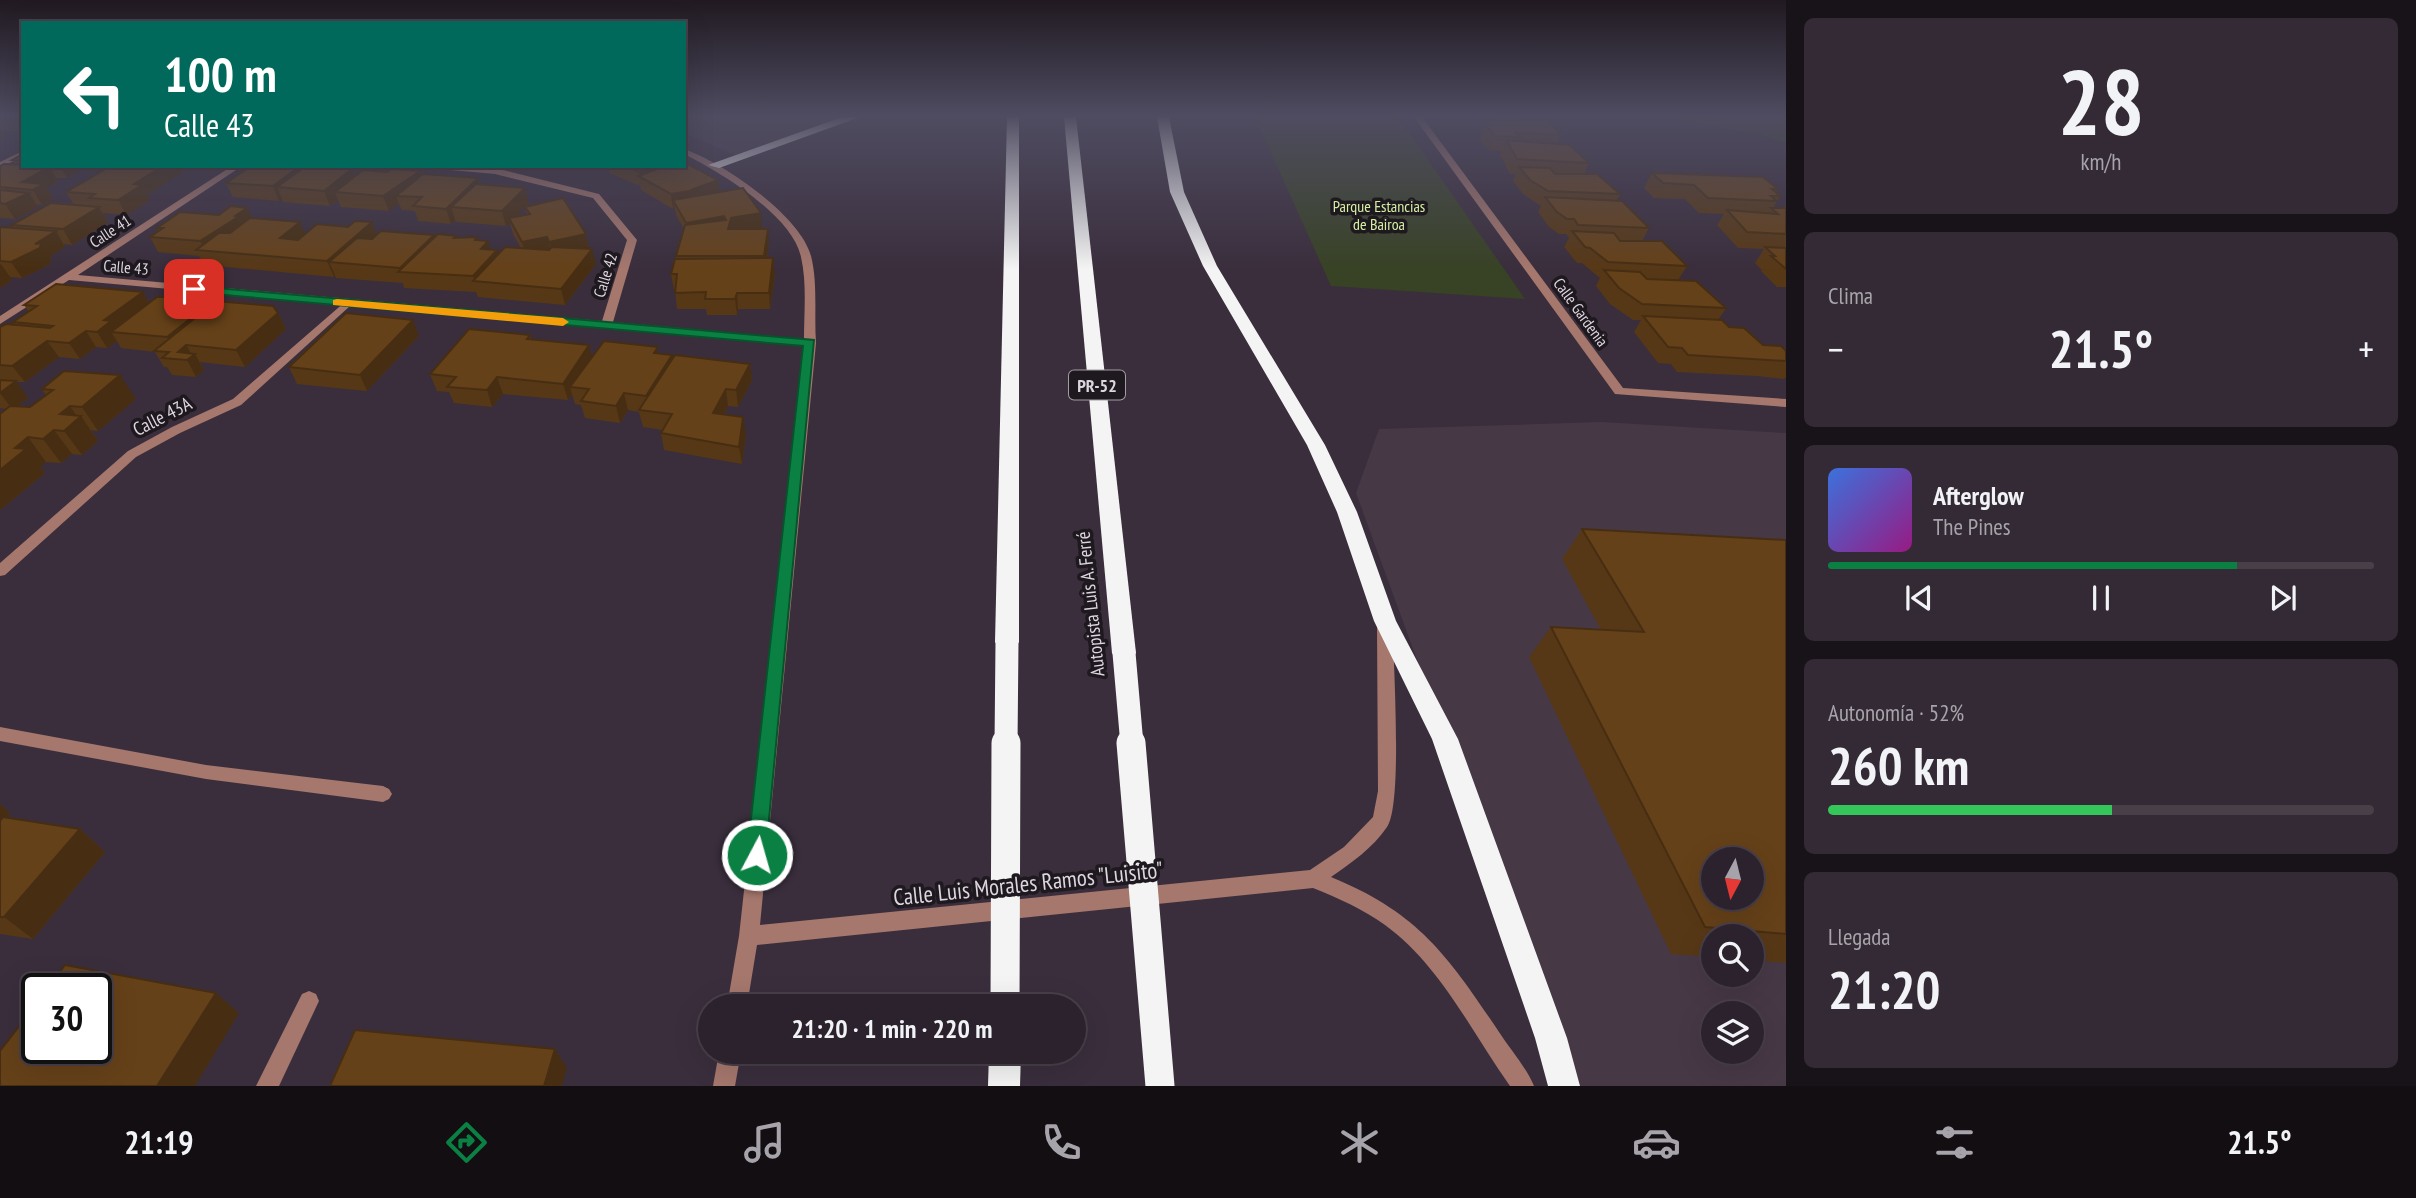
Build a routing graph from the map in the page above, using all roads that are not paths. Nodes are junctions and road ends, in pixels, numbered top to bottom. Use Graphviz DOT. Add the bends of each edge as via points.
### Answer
graph roads {
  1 [pos="235,168"];
  2 [pos="461,168"];
  3 [pos="717,168"];
  4 [pos="1012,168"];
  5 [pos="1075,168"];
  6 [pos="1172,168"];
  7 [pos="1455,168"];
  8 [pos="67,278"];
  9 [pos="346,304"];
  10 [pos="0,321"];
  11 [pos="606,326"];
  12 [pos="810,343"];
  13 [pos="1786,403"];
  14 [pos="0,571"];
  15 [pos="1385,621"];
  16 [pos="0,734"];
  17 [pos="383,794"];
  18 [pos="1313,879"];
  19 [pos="749,936"];
  20 [pos="739,994"];
  21 [pos="1005,994"];
  22 [pos="309,1002"];
  23 [pos="728,1064"];
  24 [pos="1005,1064"];
  25 [pos="267,1086"];
  26 [pos="724,1086"];
  27 [pos="1004,1086"];
  28 [pos="1160,1086"];
  29 [pos="1523,1086"];
  30 [pos="1564,1086"];
  1 -- 8 [label="street, Calle 41"];
  2 -- 11 [label="street, Calle 42" via="495,171 596,196 632,240"];
  3 -- 12 [label="street" via="774,211 806,252"];
  4 -- 21 [label="highway, bridge"];
  5 -- 28 [label="highway, Autopista Luis A. Ferré / PR-52, bridge" via="1124,653"];
  6 -- 15 [label="highway" via="1177,192 1210,266 1316,445 1347,512"];
  7 -- 13 [label="street, Calle Gardenia" via="1619,391"];
  8 -- 9 [label="street, Calle 43"];
  8 -- 10 [label="street, Calle 41"];
  9 -- 11 [label="street, Calle 43"];
  9 -- 14 [label="street, Calle 43A" via="237,402 132,454"];
  11 -- 12 [label="street, Calle 43"];
  12 -- 19 [label="street"];
  15 -- 18 [label="street" via="1387,791 1381,821 1351,853"];
  15 -- 30 [label="highway" via="1446,739"];
  16 -- 17 [label="street" via="206,772"];
  18 -- 19 [label="street, Calle Luis Morales Ramos \"Luisito\""];
  18 -- 29 [label="street" via="1349,893 1403,927 1445,973"];
  19 -- 20 [label="street"];
  22 -- 25 [label="street"];
  23 -- 26 [label="street"];
  24 -- 27 [label="highway"];
}
